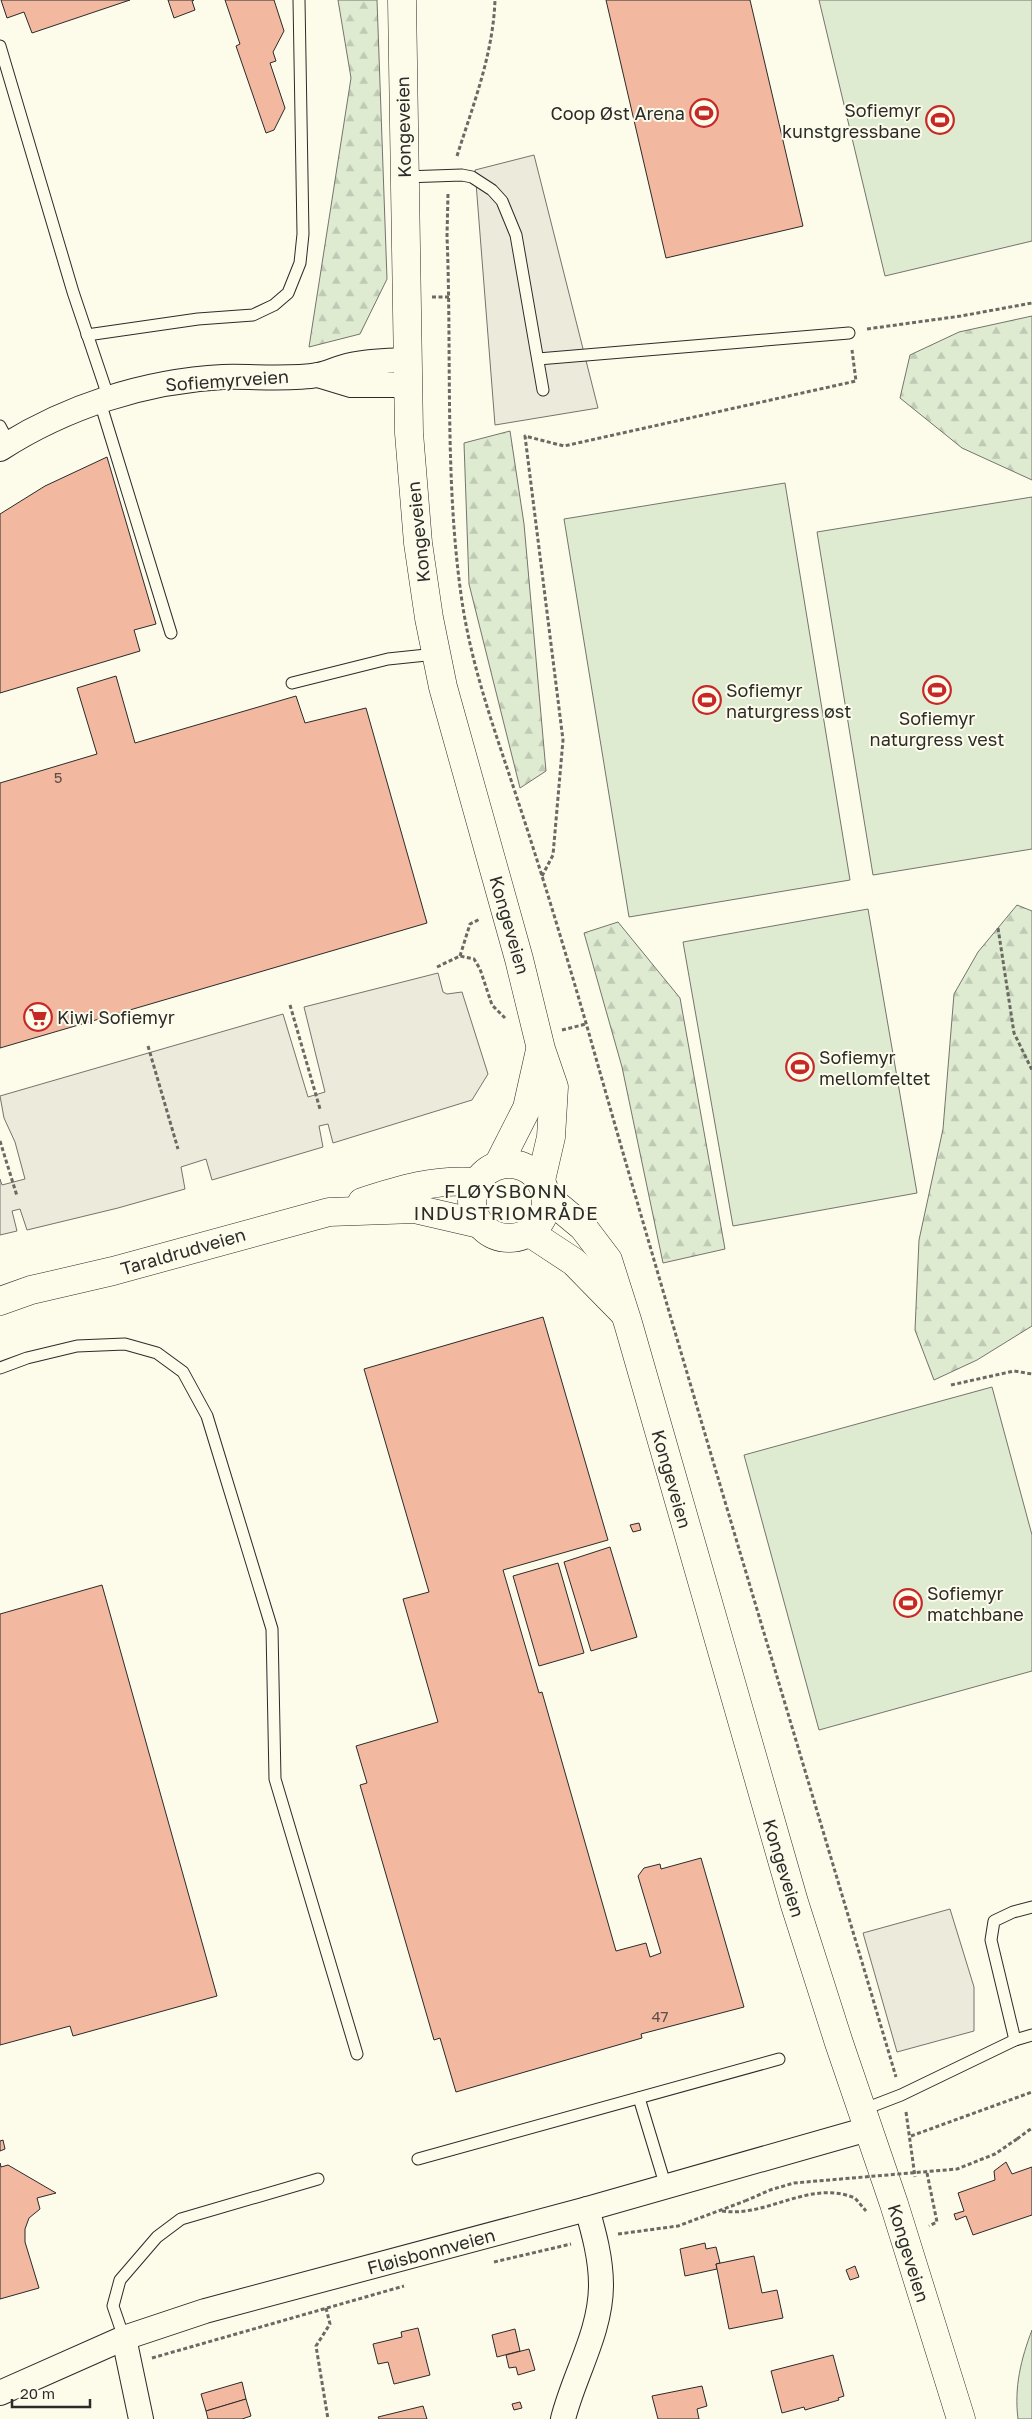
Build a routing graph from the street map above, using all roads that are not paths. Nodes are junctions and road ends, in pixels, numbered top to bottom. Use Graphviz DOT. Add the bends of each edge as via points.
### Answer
graph roads {
  1 [pos="299,0"];
  2 [pos="402,0"];
  3 [pos="0,46"];
  4 [pos="404,177"];
  5 [pos="849,333"];
  6 [pos="87,335"];
  7 [pos="538,358"];
  8 [pos="408,373"];
  9 [pos="543,390"];
  10 [pos="105,400"];
  11 [pos="3,439"];
  12 [pos="171,633"];
  13 [pos="436,654"];
  14 [pos="292,683"];
  15 [pos="547,1040"];
  16 [pos="487,1174"];
  17 [pos="544,1189"];
  18 [pos="334,1211"];
  19 [pos="480,1224"];
  20 [pos="530,1233"];
  21 [pos="0,1289"];
  22 [pos="31,1290"];
  23 [pos="0,1301"];
  24 [pos="624,1313"];
  25 [pos="0,1368"];
  26 [pos="1032,1907"];
  27 [pos="1032,2035"];
  28 [pos="1015,2040"];
  29 [pos="357,2054"];
  30 [pos="779,2060"];
  31 [pos="639,2098"];
  32 [pos="865,2120"];
  33 [pos="418,2159"];
  34 [pos="318,2178"];
  35 [pos="666,2186"];
  36 [pos="587,2209"];
  37 [pos="124,2338"];
  38 [pos="0,2393"];
  39 [pos="141,2419"];
  40 [pos="563,2419"];
  41 [pos="961,2419"];
  1 -- 6 [label="lane" via="303,234 300,263 288,293 274,305 253,314"];
  2 -- 4 [label="main road, Kongeveien"];
  3 -- 6 [label="lane"];
  4 -- 7 [label="lane" via="472,177 482,182 502,202 516,235"];
  4 -- 8 [label="main road, Kongeveien"];
  5 -- 7 [label="lane"];
  6 -- 10 [label="lane"];
  7 -- 9 [label="lane"];
  8 -- 10 [label="street, Sofiemyrveien" via="351,386 318,375 194,379"];
  8 -- 13 [label="main road, Kongeveien" via="414,509"];
  10 -- 11 [label="street, Sofiemyrveien"];
  10 -- 12 [label="lane"];
  13 -- 14 [label="lane" via="388,659"];
  13 -- 15 [label="main road, Kongeveien" via="527,988"];
  15 -- 16 [label="main road, Kongeveien" via="527,1108"];
  15 -- 17 [label="main road, Kongeveien" via="554,1088"];
  16 -- 17 [label="main road" via="519,1165 531,1170"];
  16 -- 18 [label="main road, Taraldrudveien" via="410,1186"];
  16 -- 19 [label="main road" via="472,1203"];
  17 -- 20 [label="main road" via="544,1218"];
  17 -- 24 [label="main road, Kongeveien" via="594,1240 608,1260"];
  18 -- 19 [label="main road, Taraldrudveien" via="415,1209"];
  18 -- 22 [label="main road, Taraldrudveien" via="114,1271"];
  19 -- 20 [label="main road" via="490,1234 503,1239"];
  20 -- 24 [label="main road, Kongeveien" via="574,1262"];
  21 -- 22 [label="main road, Taraldrudveien"];
  22 -- 23 [label="main road, Taraldrudveien"];
  24 -- 32 [label="main road, Kongeveien" via="764,1802"];
  25 -- 29 [label="lane" via="77,1346 125,1344 157,1353 183,1372 207,1416 272,1629 275,1779"];
  26 -- 28 [label="lane" via="994,1921 991,1940"];
  27 -- 28 [label="lane"];
  28 -- 32 [label="lane" via="901,2095"];
  30 -- 31 [label="lane"];
  31 -- 33 [label="lane"];
  31 -- 35 [label="lane"];
  32 -- 35 [label="street, Fløisbonnveien"];
  32 -- 41 [label="main road, Kongeveien"];
  34 -- 37 [label="lane" via="181,2219 157,2237 120,2280 113,2306"];
  35 -- 36 [label="street, Fløisbonnveien"];
  36 -- 37 [label="street, Fløisbonnveien" via="205,2311"];
  36 -- 40 [label="street" via="596,2237 601,2285 595,2325"];
  37 -- 38 [label="street, Fløisbonnveien"];
  37 -- 39 [label="street"];
}
